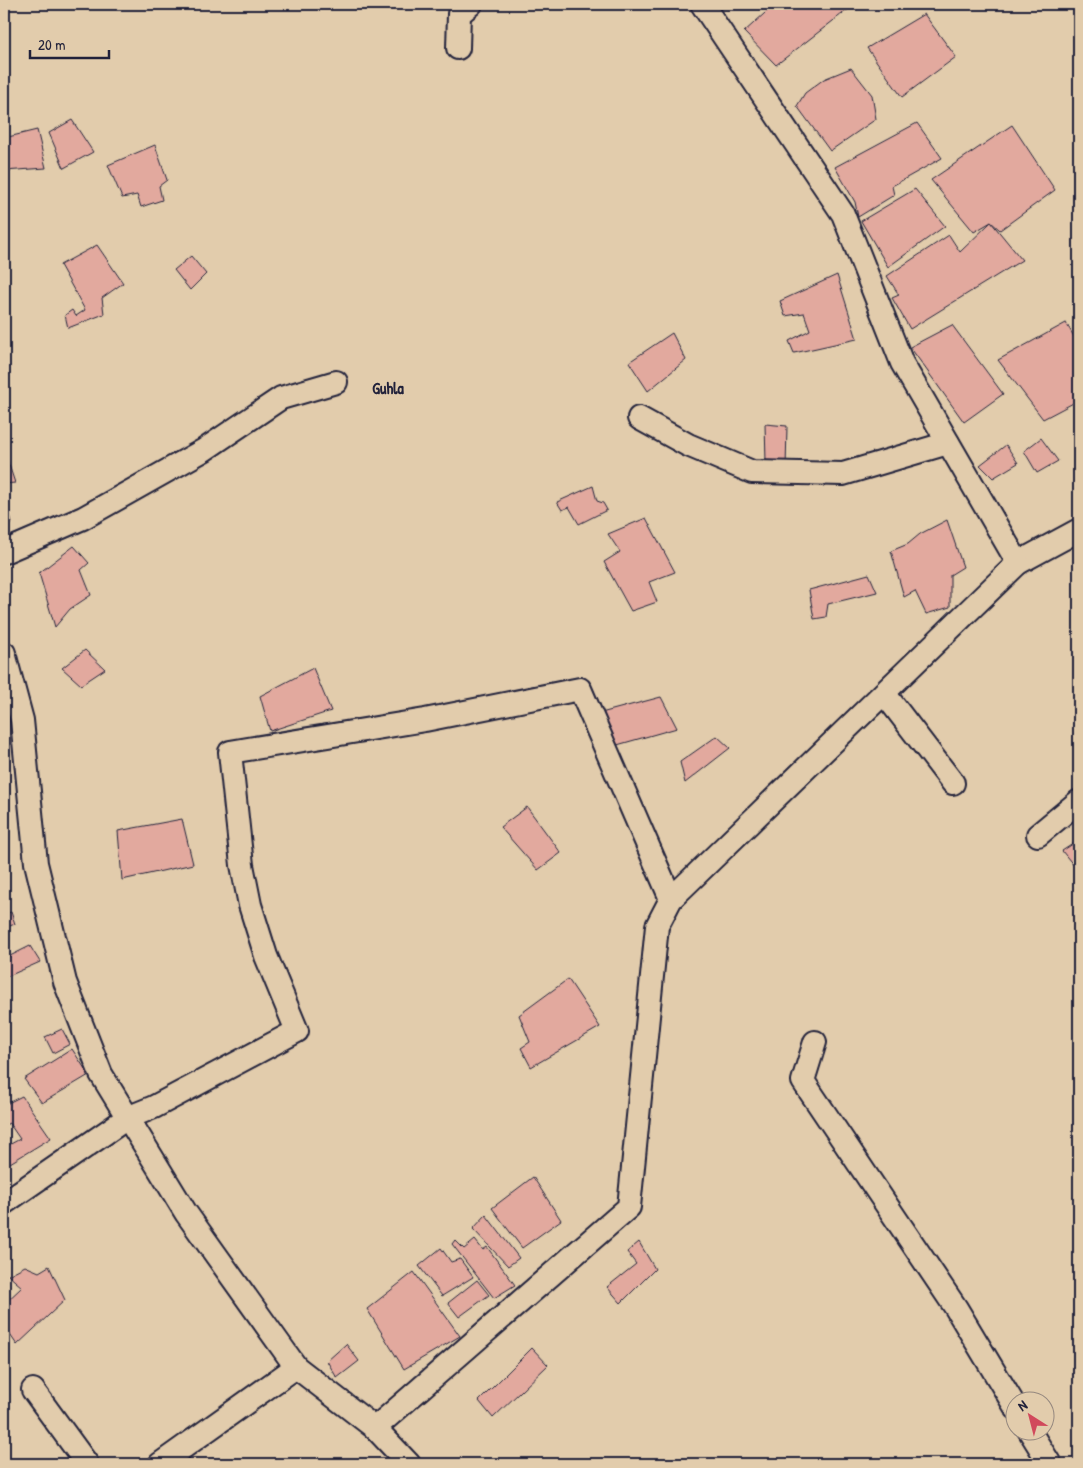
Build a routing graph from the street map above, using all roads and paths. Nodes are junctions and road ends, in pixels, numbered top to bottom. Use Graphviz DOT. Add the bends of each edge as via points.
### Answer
graph roads {
  1 [pos="471,4"];
  2 [pos="702,4"];
  3 [pos="458,48"];
  4 [pos="336,382"];
  5 [pos="639,418"];
  6 [pos="948,443"];
  7 [pos="1079,530"];
  8 [pos="4,552"];
  9 [pos="1018,563"];
  10 [pos="4,653"];
  11 [pos="884,693"];
  12 [pos="953,783"];
  13 [pos="1079,802"];
  14 [pos="1038,835"];
  15 [pos="671,899"];
  16 [pos="815,1042"];
  17 [pos="127,1118"];
  18 [pos="4,1203"];
  19 [pos="296,1367"];
  20 [pos="33,1390"];
  21 [pos="1006,1391"];
  22 [pos="375,1428"];
  23 [pos="1035,1440"];
  24 [pos="86,1464"];
  25 [pos="160,1464"];
  26 [pos="409,1464"];
  27 [pos="1050,1464"];
  1 -- 3 [label="street" via="459,14"];
  2 -- 6 [label="street" via="842,214 902,363"];
  4 -- 8 [label="street" via="281,398 204,450 83,518"];
  5 -- 6 [label="street" via="688,445 752,472 843,474"];
  6 -- 9 [label="street"];
  7 -- 9 [label="street"];
  9 -- 11 [label="street"];
  10 -- 17 [label="street" via="22,720 36,863 65,982 101,1074"];
  11 -- 12 [label="street"];
  11 -- 15 [label="street"];
  13 -- 14 [label="street"];
  15 -- 17 [label="street" via="580,690 425,720 230,752 242,865 250,906 266,956 297,1031 154,1107"];
  15 -- 22 [label="street" via="657,926 629,1208"];
  16 -- 21 [label="street" via="803,1081 956,1308"];
  17 -- 18 [label="street"];
  17 -- 19 [label="street" via="186,1213"];
  19 -- 22 [label="street"];
  19 -- 25 [label="street"];
  20 -- 24 [label="street"];
  22 -- 26 [label="street"];
  23 -- 27 [label="street"];
}
